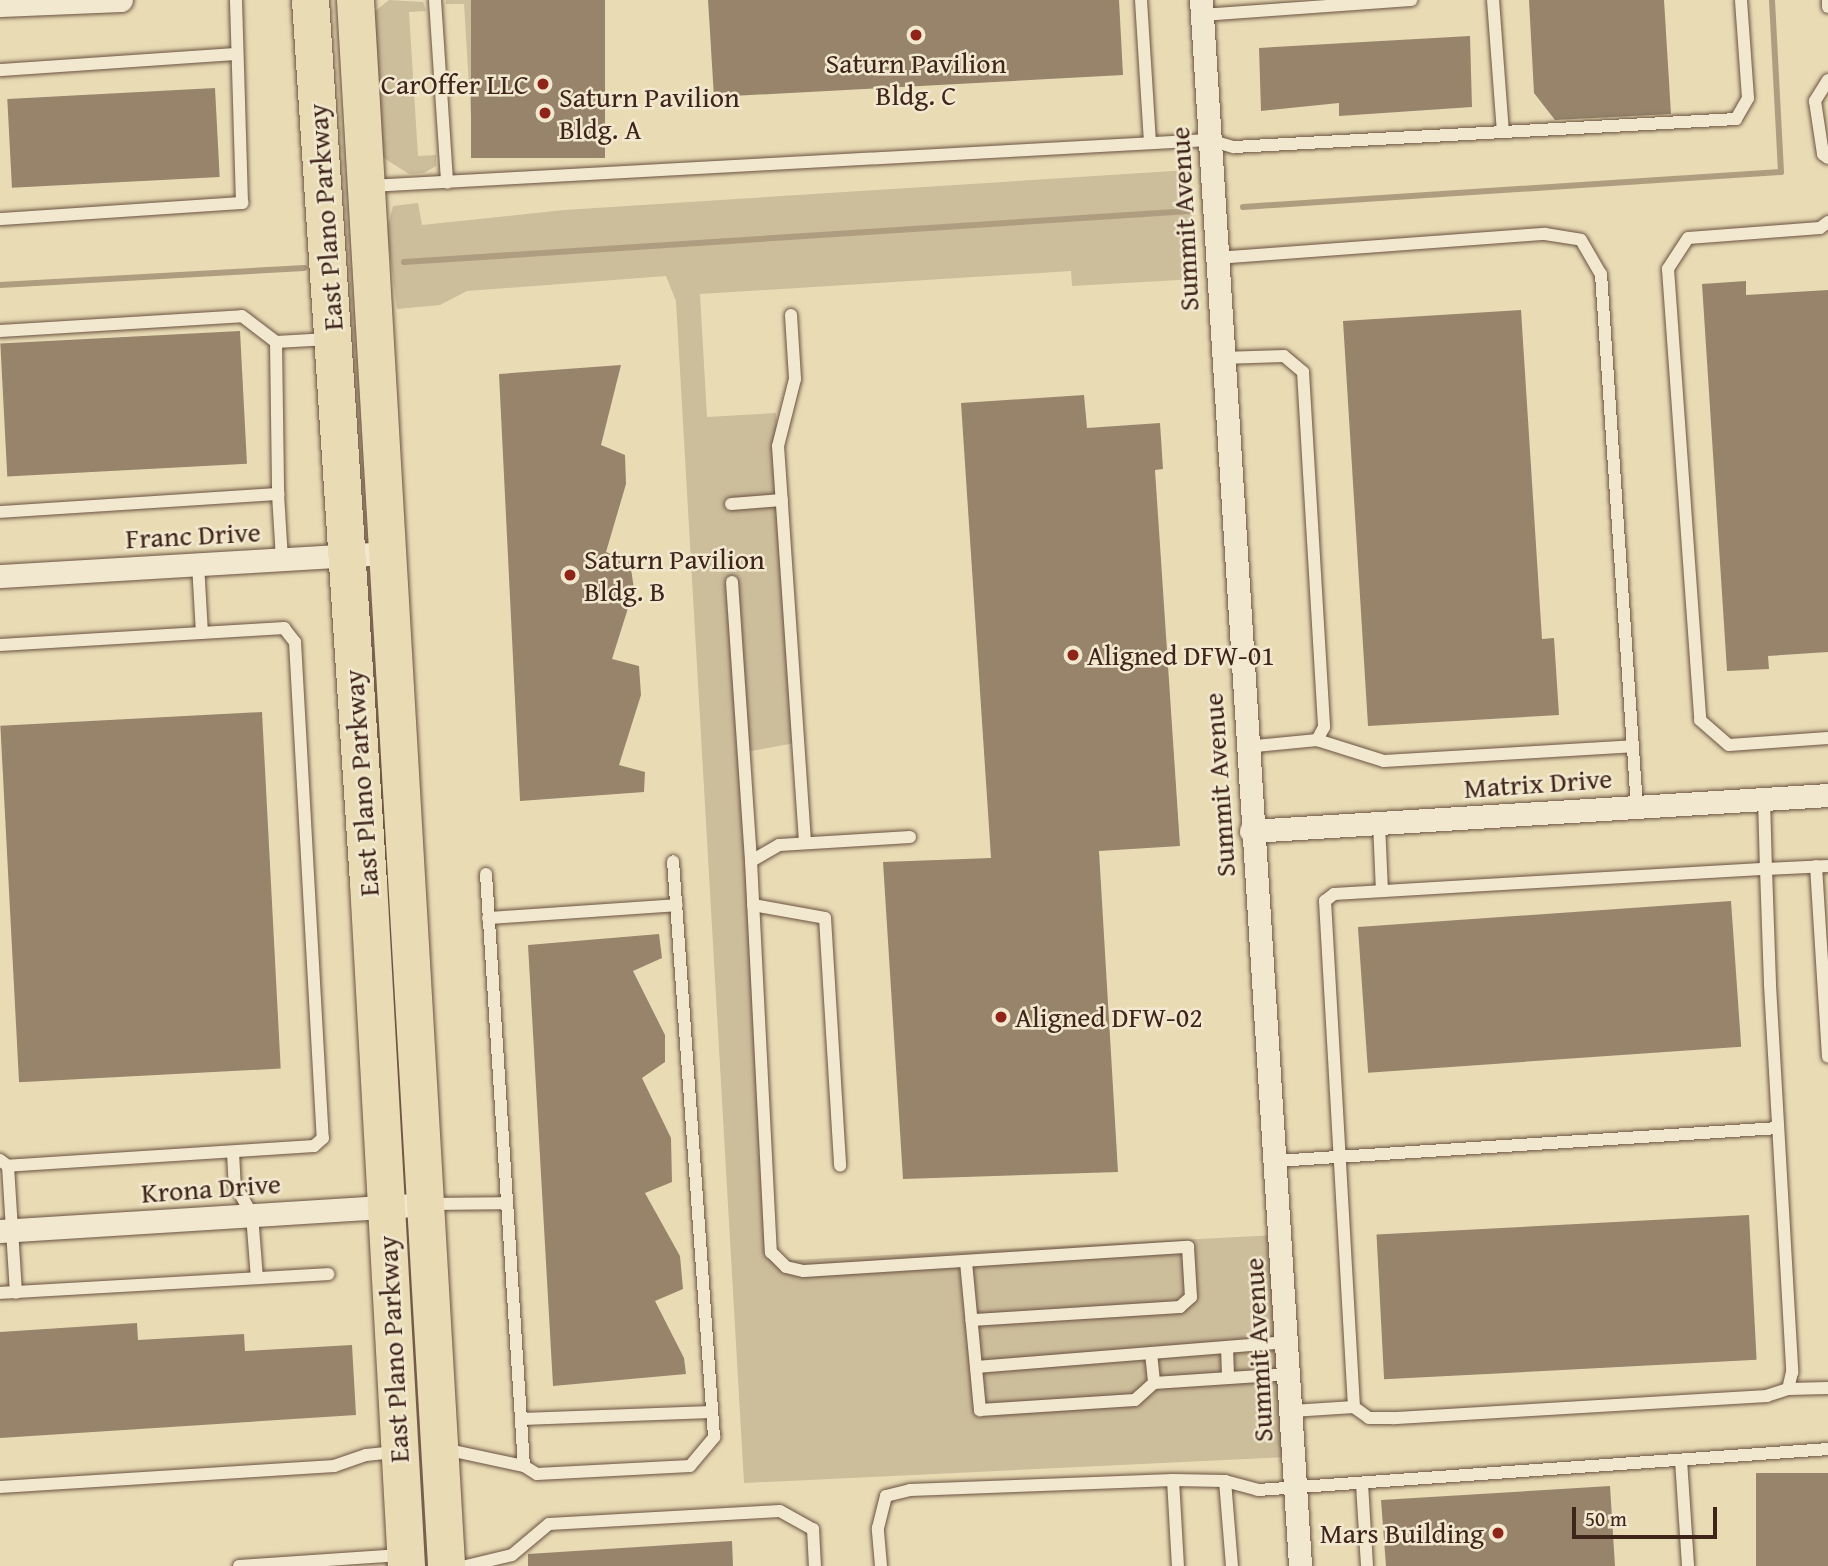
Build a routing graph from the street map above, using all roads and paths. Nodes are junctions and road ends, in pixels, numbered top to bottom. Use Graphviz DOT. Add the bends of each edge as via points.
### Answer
graph roads {
  1 [pos="121,0"];
  2 [pos="236,0"];
  3 [pos="310,0"];
  4 [pos="355,0"];
  5 [pos="435,0"];
  6 [pos="1142,0"];
  7 [pos="1411,0"];
  8 [pos="1493,0"];
  9 [pos="1741,0"];
  10 [pos="1828,0"];
  11 [pos="0,5"];
  12 [pos="1201,7"];
  13 [pos="1828,8"];
  14 [pos="236,54"];
  15 [pos="0,70"];
  16 [pos="1828,80"];
  17 [pos="1503,132"];
  18 [pos="1209,140"];
  19 [pos="1150,143"];
  20 [pos="1828,158"];
  21 [pos="447,183"];
  22 [pos="367,186"];
  23 [pos="0,219"];
  24 [pos="1828,222"];
  25 [pos="1216,258"];
  26 [pos="372,260"];
  27 [pos="329,263"];
  28 [pos="791,315"];
  29 [pos="0,331"];
  30 [pos="333,338"];
  31 [pos="276,342"];
  32 [pos="1222,358"];
  33 [pos="278,494"];
  34 [pos="782,500"];
  35 [pos="731,504"];
  36 [pos="0,512"];
  37 [pos="390,553"];
  38 [pos="347,555"];
  39 [pos="282,559"];
  40 [pos="198,564"];
  41 [pos="0,576"];
  42 [pos="732,582"];
  43 [pos="202,633"];
  44 [pos="0,645"];
  45 [pos="1828,738"];
  46 [pos="1317,740"];
  47 [pos="1633,746"];
  48 [pos="1245,747"];
  49 [pos="1828,794"];
  50 [pos="1764,799"];
  51 [pos="1637,807"];
  52 [pos="1379,823"];
  53 [pos="1251,831"];
  54 [pos="910,837"];
  55 [pos="805,842"];
  56 [pos="674,861"];
  57 [pos="751,861"];
  58 [pos="1822,866"];
  59 [pos="1766,869"];
  60 [pos="486,874"];
  61 [pos="409,879"];
  62 [pos="368,882"];
  63 [pos="1382,891"];
  64 [pos="677,905"];
  65 [pos="753,905"];
  66 [pos="488,918"];
  67 [pos="1824,940"];
  68 [pos="1828,1057"];
  69 [pos="1778,1128"];
  70 [pos="233,1152"];
  71 [pos="1340,1156"];
  72 [pos="1276,1161"];
  73 [pos="4,1163"];
  74 [pos="840,1166"];
  75 [pos="507,1203"];
  76 [pos="426,1204"];
  77 [pos="385,1207"];
  78 [pos="253,1215"];
  79 [pos="6,1231"];
  80 [pos="966,1262"];
  81 [pos="328,1274"];
  82 [pos="257,1278"];
  83 [pos="0,1293"];
  84 [pos="16,1293"];
  85 [pos="971,1320"];
  86 [pos="1288,1342"];
  87 [pos="1227,1347"];
  88 [pos="1151,1353"];
  89 [pos="976,1367"];
  90 [pos="1290,1374"];
  91 [pos="1228,1378"];
  92 [pos="1154,1383"];
  93 [pos="1828,1388"];
  94 [pos="1787,1389"];
  95 [pos="1354,1407"];
  96 [pos="1292,1411"];
  97 [pos="712,1412"];
  98 [pos="521,1419"];
  99 [pos="440,1449"];
  100 [pos="1828,1449"];
  101 [pos="399,1452"];
  102 [pos="1681,1460"];
  103 [pos="524,1466"];
  104 [pos="1173,1480"];
  105 [pos="1225,1481"];
  106 [pos="1362,1484"];
  107 [pos="0,1487"];
  108 [pos="1295,1488"];
  109 [pos="406,1560"];
  110 [pos="512,1560"];
  111 [pos="314,1563"];
  112 [pos="239,1566"];
  113 [pos="446,1566"];
  114 [pos="466,1566"];
  115 [pos="815,1566"];
  116 [pos="881,1566"];
  117 [pos="1178,1566"];
  118 [pos="1231,1566"];
  119 [pos="1300,1566"];
  120 [pos="1367,1566"];
  121 [pos="1688,1566"];
  1 -- 11 [label="street"];
  2 -- 14 [label="lane"];
  3 -- 27 [label="main road, East Plano Parkway"];
  4 -- 22 [label="main road, East Plano Parkway"];
  5 -- 21 [label="lane"];
  6 -- 19 [label="lane"];
  7 -- 12 [label="lane"];
  8 -- 17 [label="lane"];
  9 -- 17 [label="lane" via="1748,98 1736,119"];
  10 -- 13 [label="lane"];
  12 -- 18 [label="street, Summit Avenue"];
  14 -- 15 [label="lane"];
  14 -- 23 [label="lane" via="242,203"];
  16 -- 20 [label="lane" via="1815,101 1823,154"];
  17 -- 18 [label="lane" via="1234,147"];
  18 -- 19 [label="lane"];
  18 -- 25 [label="street, Summit Avenue"];
  19 -- 21 [label="lane"];
  21 -- 22 [label="lane"];
  22 -- 26 [label="main road, East Plano Parkway"];
  24 -- 45 [label="lane" via="1820,228 1688,238 1668,269 1700,720 1729,745"];
  25 -- 32 [label="street, Summit Avenue"];
  25 -- 47 [label="lane" via="1545,234 1581,240 1601,274"];
  26 -- 27 [label="main road"];
  26 -- 37 [label="main road, East Plano Parkway"];
  27 -- 30 [label="main road, East Plano Parkway"];
  28 -- 34 [label="lane" via="795,379 778,446"];
  29 -- 31 [label="lane" via="242,316"];
  30 -- 31 [label="lane"];
  30 -- 38 [label="main road, East Plano Parkway"];
  31 -- 33 [label="lane"];
  32 -- 46 [label="lane" via="1284,356 1303,372 1324,727"];
  32 -- 48 [label="street, Summit Avenue"];
  33 -- 36 [label="lane"];
  33 -- 39 [label="lane"];
  34 -- 35 [label="lane"];
  34 -- 55 [label="lane"];
  37 -- 38 [label="street, Franc Drive"];
  37 -- 61 [label="main road, East Plano Parkway"];
  38 -- 39 [label="street, Franc Drive"];
  38 -- 62 [label="main road, East Plano Parkway"];
  39 -- 40 [label="street, Franc Drive"];
  40 -- 41 [label="street, Franc Drive"];
  40 -- 43 [label="lane"];
  42 -- 57 [label="lane"];
  43 -- 44 [label="lane"];
  43 -- 70 [label="lane" via="284,628 295,642 296,656 323,1138 314,1146"];
  46 -- 47 [label="lane" via="1384,761"];
  46 -- 48 [label="lane"];
  47 -- 51 [label="lane"];
  48 -- 53 [label="street, Summit Avenue"];
  49 -- 50 [label="street, Matrix Drive"];
  50 -- 51 [label="street, Matrix Drive"];
  50 -- 59 [label="lane"];
  51 -- 52 [label="street, Matrix Drive"];
  52 -- 53 [label="street, Matrix Drive"];
  52 -- 63 [label="lane"];
  53 -- 72 [label="street, Summit Avenue"];
  54 -- 55 [label="lane"];
  55 -- 57 [label="lane" via="779,845"];
  56 -- 64 [label="lane"];
  57 -- 65 [label="lane"];
  58 -- 59 [label="lane"];
  58 -- 67 [label="lane"];
  59 -- 63 [label="lane"];
  59 -- 69 [label="lane"];
  60 -- 66 [label="lane"];
  61 -- 62 [label="main road"];
  61 -- 76 [label="main road, East Plano Parkway"];
  62 -- 77 [label="main road, East Plano Parkway"];
  63 -- 71 [label="lane" via="1335,894 1325,901"];
  64 -- 66 [label="lane"];
  64 -- 97 [label="lane"];
  65 -- 74 [label="lane" via="825,918"];
  65 -- 80 [label="lane" via="771,1252 786,1267 804,1271"];
  66 -- 75 [label="lane"];
  67 -- 68 [label="lane"];
  69 -- 71 [label="lane"];
  69 -- 94 [label="lane" via="1791,1372"];
  70 -- 73 [label="lane"];
  70 -- 78 [label="lane" via="235,1185"];
  71 -- 72 [label="lane"];
  71 -- 95 [label="lane"];
  72 -- 86 [label="street, Summit Avenue"];
  73 -- 79 [label="lane"];
  75 -- 76 [label="lane"];
  75 -- 98 [label="lane"];
  76 -- 77 [label="street, Krona Drive"];
  76 -- 99 [label="main road, East Plano Parkway"];
  77 -- 78 [label="street, Krona Drive"];
  77 -- 101 [label="main road, East Plano Parkway"];
  78 -- 79 [label="street, Krona Drive"];
  78 -- 82 [label="lane"];
  79 -- 84 [label="lane"];
  80 -- 85 [label="lane"];
  80 -- 85 [label="lane" via="1188,1247 1191,1297 1180,1307"];
  81 -- 82 [label="lane"];
  82 -- 84 [label="lane"];
  83 -- 84 [label="lane"];
  85 -- 89 [label="lane"];
  86 -- 87 [label="lane"];
  86 -- 90 [label="street, Summit Avenue"];
  87 -- 88 [label="lane"];
  87 -- 91 [label="lane"];
  88 -- 89 [label="lane"];
  88 -- 92 [label="lane"];
  89 -- 92 [label="lane" via="980,1410 1135,1400"];
  90 -- 91 [label="lane"];
  90 -- 96 [label="street, Summit Avenue"];
  91 -- 92 [label="lane"];
  93 -- 94 [label="lane"];
  94 -- 95 [label="lane" via="1767,1396 1394,1418 1369,1418"];
  95 -- 96 [label="lane"];
  96 -- 108 [label="street, Summit Avenue"];
  97 -- 98 [label="lane"];
  97 -- 103 [label="lane" via="714,1437 690,1466 537,1474"];
  98 -- 103 [label="lane"];
  99 -- 101 [label="main road"];
  99 -- 103 [label="lane"];
  99 -- 113 [label="main road, East Plano Parkway"];
  100 -- 102 [label="lane"];
  101 -- 107 [label="lane" via="366,1455 334,1466"];
  101 -- 109 [label="main road, East Plano Parkway"];
  102 -- 106 [label="lane"];
  102 -- 121 [label="lane"];
  104 -- 105 [label="lane"];
  104 -- 116 [label="lane" via="910,1490 886,1496 878,1528"];
  104 -- 117 [label="lane"];
  105 -- 108 [label="lane" via="1258,1490"];
  105 -- 118 [label="lane"];
  106 -- 108 [label="lane"];
  106 -- 120 [label="lane"];
  108 -- 119 [label="street, Summit Avenue"];
  109 -- 111 [label="lane"];
  110 -- 114 [label="lane"];
  110 -- 115 [label="lane" via="549,1524 780,1511 813,1529"];
  111 -- 112 [label="lane"];
}
